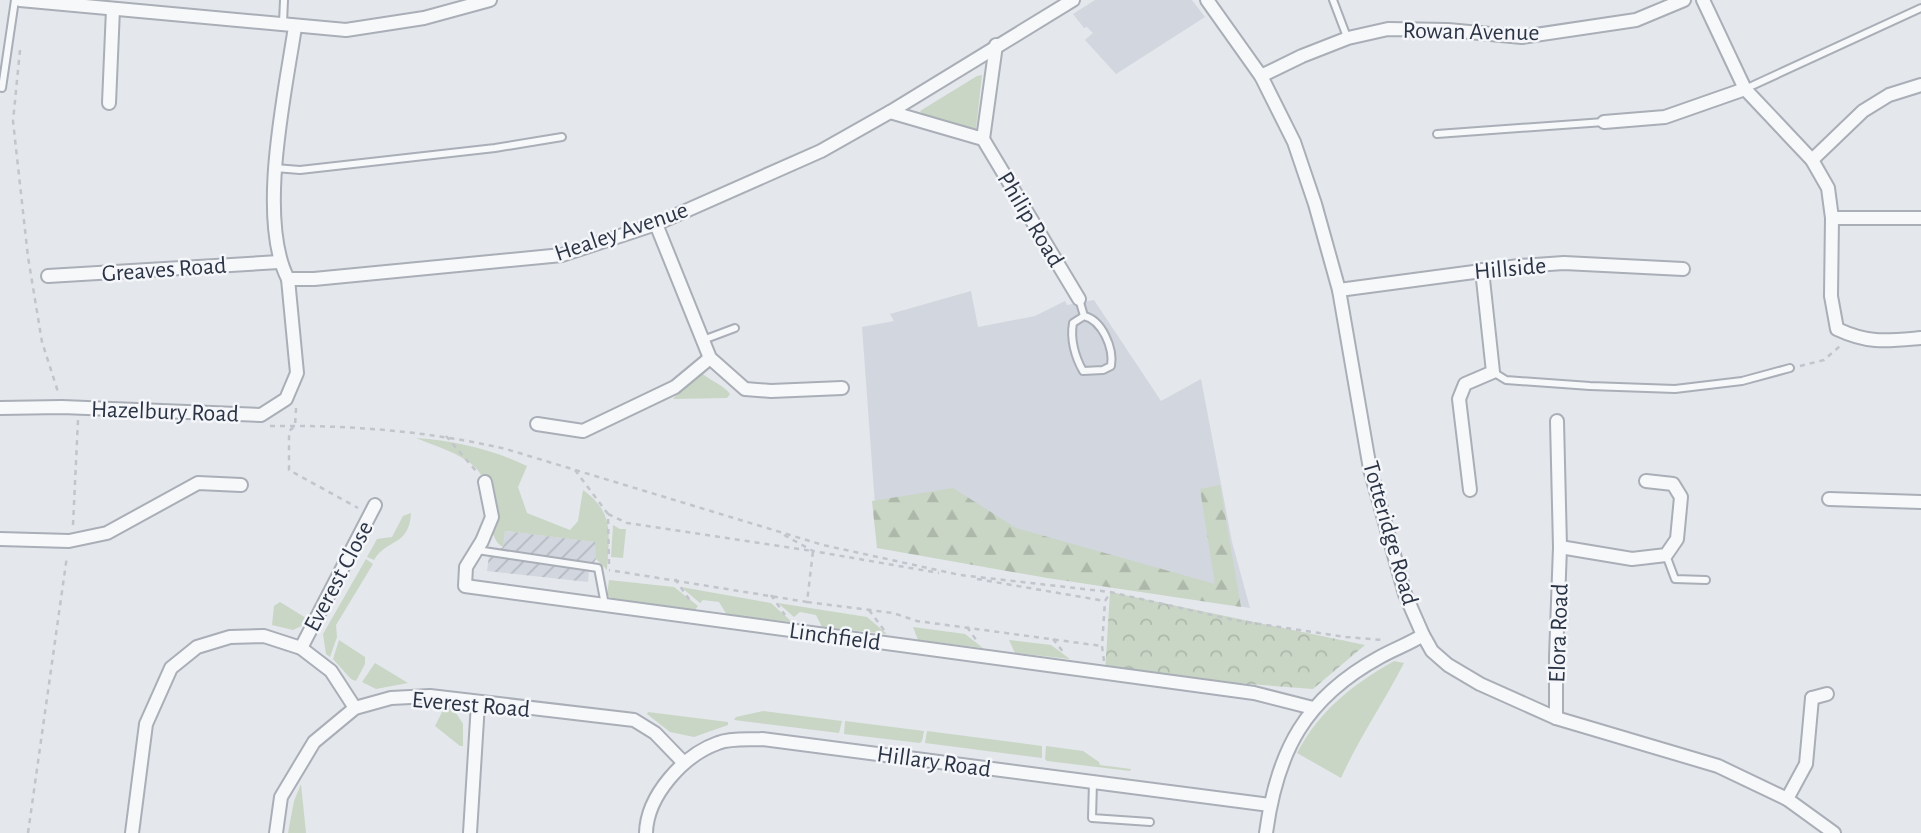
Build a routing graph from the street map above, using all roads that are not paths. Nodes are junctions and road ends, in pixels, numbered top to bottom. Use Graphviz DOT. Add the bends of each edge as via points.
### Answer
graph roads {
  1 [pos="21,0"];
  2 [pos="284,0"];
  3 [pos="490,0"];
  4 [pos="1073,0"];
  5 [pos="1207,0"];
  6 [pos="1333,0"];
  7 [pos="1684,0"];
  8 [pos="1703,0"];
  9 [pos="1921,8"];
  10 [pos="113,9"];
  11 [pos="289,26"];
  12 [pos="1348,38"];
  13 [pos="996,45"];
  14 [pos="1262,76"];
  15 [pos="1921,85"];
  16 [pos="2,88"];
  17 [pos="1745,89"];
  18 [pos="109,103"];
  19 [pos="890,112"];
  20 [pos="1604,122"];
  21 [pos="1437,134"];
  22 [pos="562,137"];
  23 [pos="983,139"];
  24 [pos="1812,160"];
  25 [pos="275,168"];
  26 [pos="1832,218"];
  27 [pos="1921,218"];
  28 [pos="656,224"];
  29 [pos="279,262"];
  30 [pos="1683,269"];
  31 [pos="1482,270"];
  32 [pos="48,276"];
  33 [pos="288,279"];
  34 [pos="1339,290"];
  35 [pos="1079,299"];
  36 [pos="1084,316"];
  37 [pos="735,328"];
  38 [pos="1921,338"];
  39 [pos="703,340"];
  40 [pos="710,358"];
  41 [pos="1790,368"];
  42 [pos="1493,372"];
  43 [pos="842,388"];
  44 [pos="0,408"];
  45 [pos="1557,421"];
  46 [pos="537,424"];
  47 [pos="1646,481"];
  48 [pos="485,482"];
  49 [pos="241,485"];
  50 [pos="1470,490"];
  51 [pos="1829,499"];
  52 [pos="1921,502"];
  53 [pos="373,510"];
  54 [pos="0,539"];
  55 [pos="1560,547"];
  56 [pos="477,550"];
  57 [pos="1666,555"];
  58 [pos="1706,580"];
  59 [pos="605,605"];
  60 [pos="1423,635"];
  61 [pos="301,648"];
  62 [pos="1827,694"];
  63 [pos="478,703"];
  64 [pos="355,708"];
  65 [pos="1313,708"];
  66 [pos="1556,718"];
  67 [pos="684,763"];
  68 [pos="1093,782"];
  69 [pos="1787,799"];
  70 [pos="1270,805"];
  71 [pos="1150,822"];
  72 [pos="132,833"];
  73 [pos="276,833"];
  74 [pos="470,833"];
  75 [pos="646,833"];
  76 [pos="1266,833"];
  77 [pos="1835,833"];
  1 -- 10 [label="street"];
  1 -- 16 [label="lane"];
  2 -- 11 [label="lane"];
  3 -- 11 [label="street" via="424,18 346,30"];
  4 -- 13 [label="street, Healey Avenue"];
  5 -- 14 [label="street, Totteridge Road"];
  6 -- 12 [label="lane"];
  7 -- 12 [label="street, Rowan Avenue" via="1636,20 1522,37 1388,29"];
  8 -- 17 [label="street"];
  9 -- 17 [label="lane"];
  10 -- 11 [label="street"];
  10 -- 18 [label="street"];
  11 -- 25 [label="street"];
  12 -- 14 [label="street, Rowan Avenue"];
  13 -- 19 [label="street, Healey Avenue"];
  13 -- 23 [label="street"];
  14 -- 34 [label="street, Totteridge Road" via="1294,142"];
  15 -- 24 [label="street" via="1889,95 1863,111"];
  17 -- 20 [label="street" via="1665,117"];
  17 -- 24 [label="street"];
  19 -- 23 [label="street"];
  19 -- 28 [label="street, Healey Avenue" via="821,151"];
  20 -- 21 [label="lane"];
  22 -- 25 [label="lane" via="313,169"];
  23 -- 35 [label="street, Philip Road"];
  24 -- 26 [label="street" via="1828,188"];
  25 -- 29 [label="street"];
  26 -- 27 [label="street"];
  26 -- 38 [label="street" via="1831,296 1837,329 1876,342"];
  28 -- 33 [label="street, Healey Avenue" via="562,256"];
  28 -- 39 [label="street"];
  29 -- 32 [label="street, Greaves Road"];
  29 -- 33 [label="street"];
  30 -- 31 [label="street, Hillside" via="1564,263"];
  31 -- 34 [label="street, Hillside"];
  31 -- 42 [label="street"];
  33 -- 44 [label="street, Hazelbury Road" via="298,373 286,399 261,415"];
  34 -- 60 [label="street, Totteridge Road" via="1370,469 1405,594"];
  35 -- 36 [label="lane"];
  36 -- 36 [label="lane" via="1073,323 1071,334 1078,362 1083,371 1103,370 1112,361 1108,342 1095,319"];
  37 -- 39 [label="lane"];
  39 -- 40 [label="street"];
  40 -- 43 [label="street" via="745,389"];
  40 -- 46 [label="street" via="675,387 583,431"];
  41 -- 42 [label="lane" via="1742,381 1675,389 1506,380"];
  42 -- 50 [label="street" via="1465,383 1459,399"];
  45 -- 55 [label="street, Elora Road"];
  47 -- 57 [label="street" via="1673,484 1681,497 1677,539"];
  48 -- 56 [label="street, Linchfield" via="492,517"];
  49 -- 54 [label="street" via="198,484 107,533 69,541"];
  51 -- 52 [label="street"];
  53 -- 61 [label="street, Everest Close"];
  55 -- 57 [label="street, Elora Road" via="1632,559"];
  55 -- 66 [label="street, Elora Road"];
  56 -- 59 [label="lane" via="598,568"];
  56 -- 59 [label="street, Linchfield" via="467,566 465,586"];
  57 -- 58 [label="lane" via="1675,579"];
  59 -- 65 [label="street, Linchfield" via="1254,693"];
  60 -- 65 [label="street" via="1379,657"];
  60 -- 66 [label="street, Totteridge Road" via="1448,665"];
  61 -- 64 [label="street" via="331,671"];
  61 -- 72 [label="street" via="264,636 230,637 197,647 171,668 146,724"];
  62 -- 69 [label="street" via="1808,694 1806,764"];
  63 -- 64 [label="street, Everest Road" via="430,696 391,698"];
  63 -- 67 [label="street, Everest Road" via="634,720 655,733"];
  63 -- 74 [label="street"];
  64 -- 73 [label="street, Everest Road" via="314,743 281,797"];
  65 -- 70 [label="street" via="1288,747"];
  66 -- 69 [label="street, Totteridge Road" via="1718,766"];
  67 -- 68 [label="street, Hillary Road" via="719,742 762,738"];
  67 -- 75 [label="street, Hillary Road" via="662,787"];
  68 -- 70 [label="street, Hillary Road"];
  68 -- 71 [label="lane" via="1091,818"];
  69 -- 77 [label="street, Totteridge Road"];
  70 -- 76 [label="street"];
}
